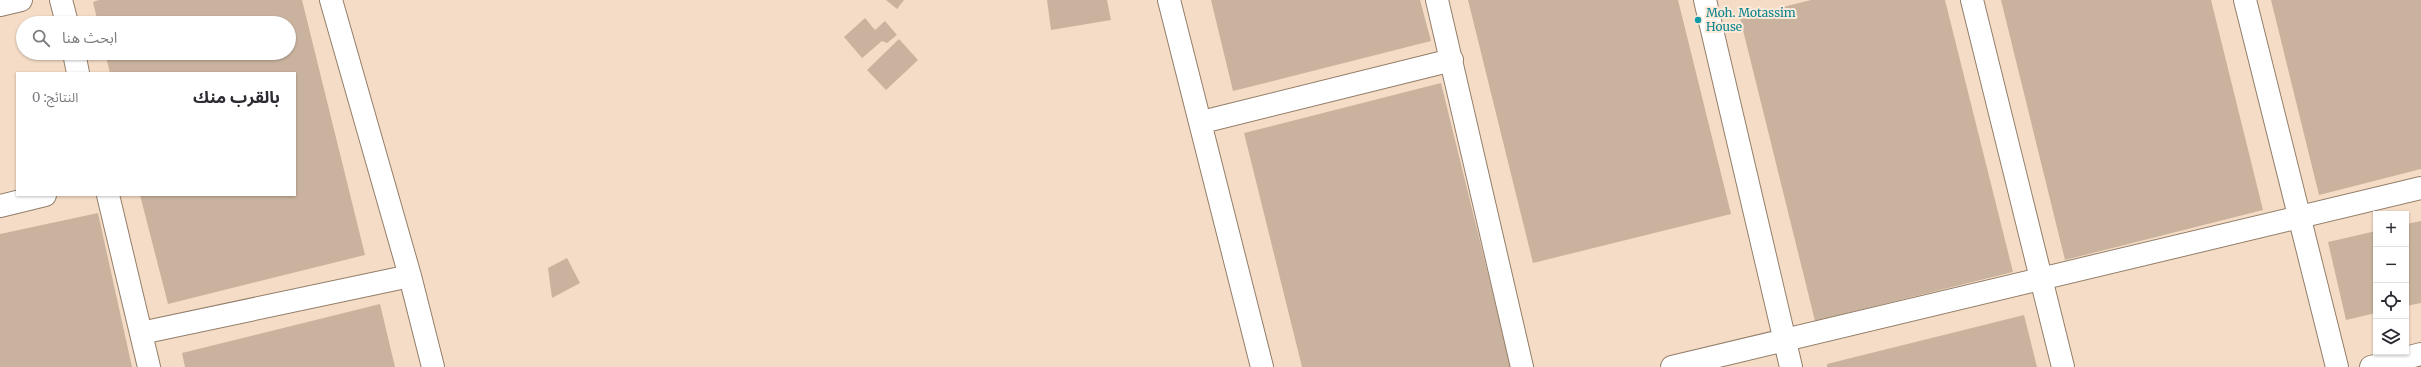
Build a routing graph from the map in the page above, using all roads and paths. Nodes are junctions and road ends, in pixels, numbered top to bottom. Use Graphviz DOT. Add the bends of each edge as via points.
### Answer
graph roads {
  1 [pos="21,0"];
  2 [pos="61,0"];
  3 [pos="331,0"];
  4 [pos="1169,0"];
  5 [pos="1437,0"];
  6 [pos="1705,0"];
  7 [pos="1972,0"];
  8 [pos="2245,0"];
  9 [pos="0,5"];
  10 [pos="64,16"];
  11 [pos="75,60"];
  12 [pos="1452,60"];
  13 [pos="78,72"];
  14 [pos="1202,122"];
  15 [pos="2421,188"];
  16 [pos="42,196"];
  17 [pos="108,196"];
  18 [pos="0,206"];
  19 [pos="2300,217"];
  20 [pos="410,276"];
  21 [pos="2041,279"];
  22 [pos="141,333"];
  23 [pos="1785,340"];
  24 [pos="2421,354"];
  25 [pos="149,367"];
  26 [pos="433,367"];
  27 [pos="1262,367"];
  28 [pos="1522,367"];
  29 [pos="1672,367"];
  30 [pos="1791,367"];
  31 [pos="2063,367"];
  32 [pos="2337,367"];
  33 [pos="2371,367"];
  1 -- 9 [label="street"];
  2 -- 10 [label="street"];
  3 -- 20 [label="street"];
  4 -- 14 [label="street"];
  5 -- 12 [label="street"];
  6 -- 23 [label="street"];
  7 -- 21 [label="street"];
  8 -- 19 [label="street"];
  11 -- 13 [label="street"];
  12 -- 14 [label="street"];
  12 -- 28 [label="street"];
  14 -- 27 [label="street"];
  15 -- 19 [label="street"];
  16 -- 18 [label="street"];
  17 -- 22 [label="street"];
  19 -- 21 [label="street"];
  19 -- 32 [label="street"];
  20 -- 22 [label="street"];
  20 -- 26 [label="street"];
  21 -- 23 [label="street"];
  21 -- 31 [label="street"];
  22 -- 25 [label="street"];
  23 -- 29 [label="street"];
  23 -- 30 [label="street"];
  24 -- 33 [label="street"];
}
